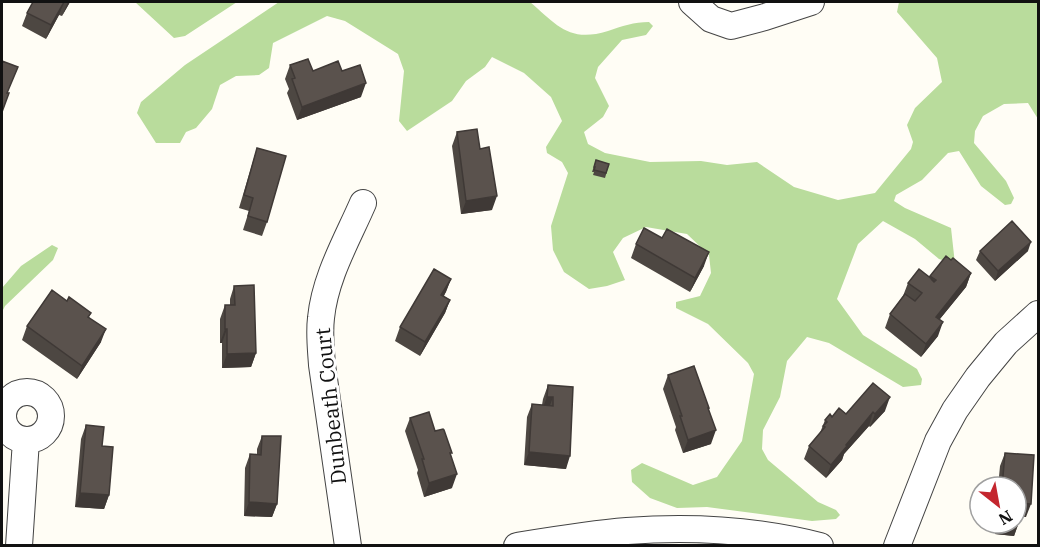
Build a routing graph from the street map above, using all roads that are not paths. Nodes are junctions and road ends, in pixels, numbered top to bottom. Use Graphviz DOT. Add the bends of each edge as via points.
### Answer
graph roads {
  1 [pos="692,2"];
  2 [pos="811,2"];
  3 [pos="363,203"];
  4 [pos="1038,314"];
  5 [pos="26,440"];
  6 [pos="19,546"];
  7 [pos="348,546"];
  8 [pos="517,546"];
  9 [pos="820,546"];
  10 [pos="897,546"];
  1 -- 2 [label="street" via="711,19 731,26"];
  3 -- 7 [label="street, Dunbeath Court" via="331,276 320,338"];
  4 -- 10 [label="street" via="1006,343 955,410 938,441"];
  5 -- 6 [label="street"];
  8 -- 9 [label="street" via="617,532 663,530 729,531"];
}
